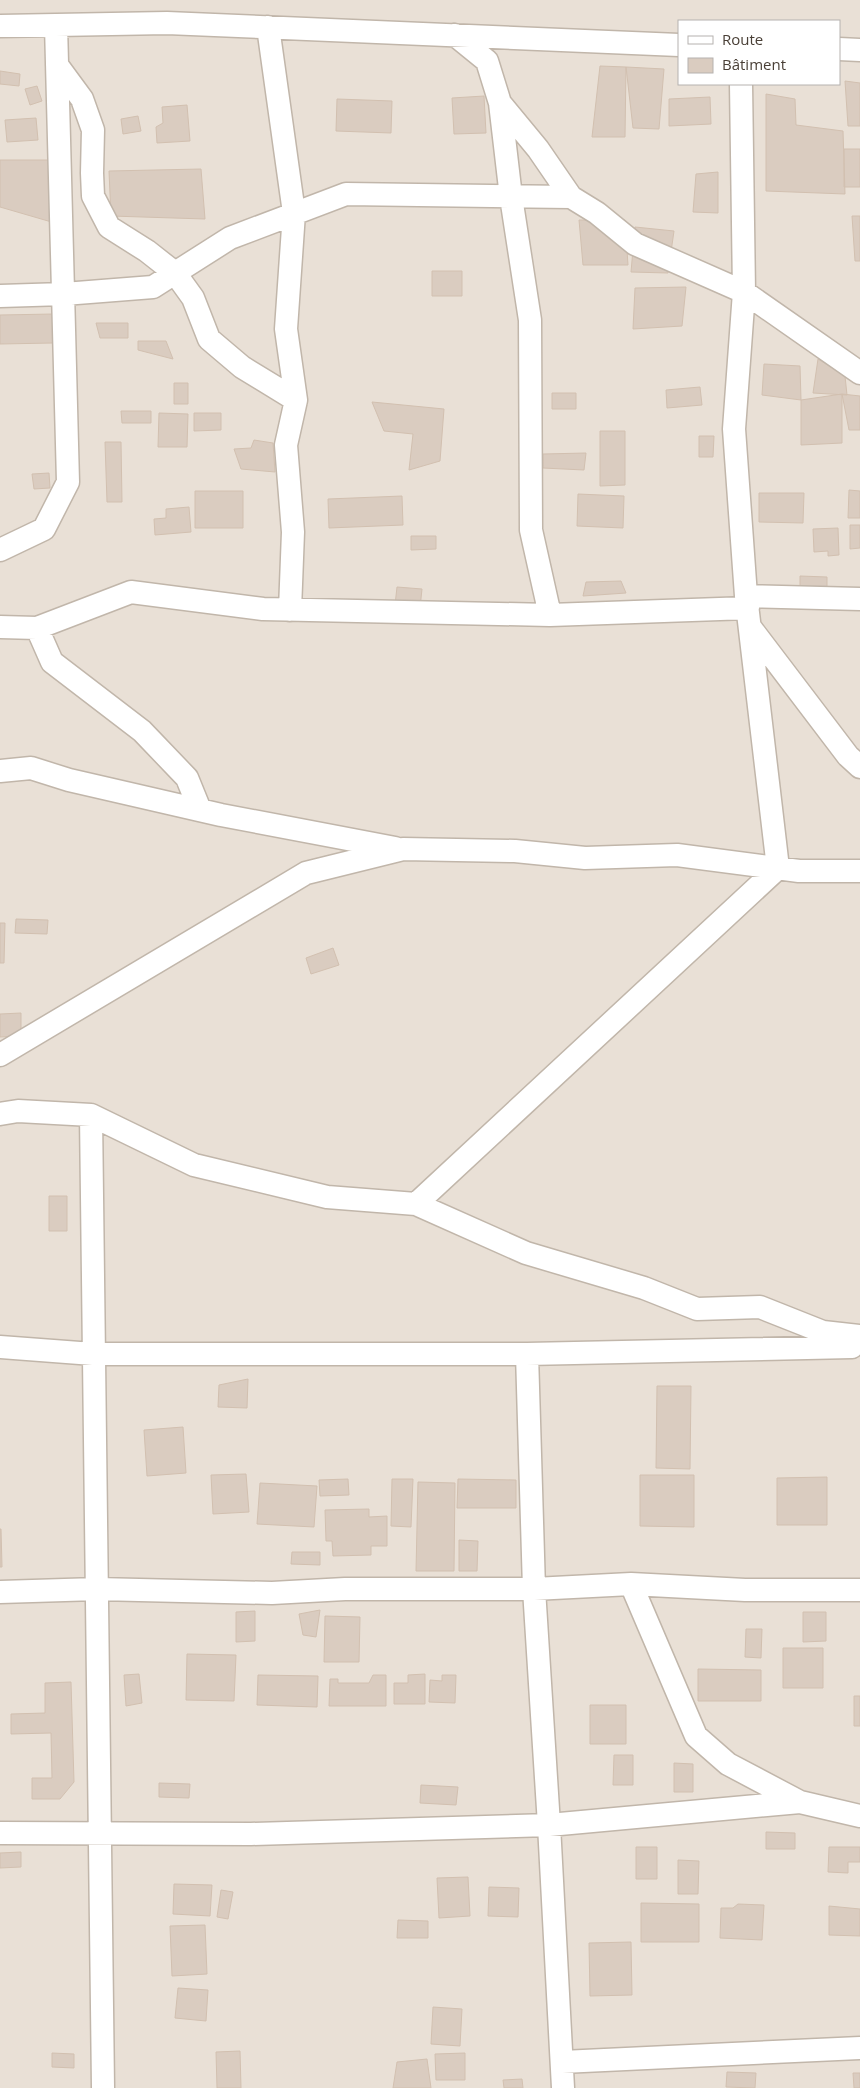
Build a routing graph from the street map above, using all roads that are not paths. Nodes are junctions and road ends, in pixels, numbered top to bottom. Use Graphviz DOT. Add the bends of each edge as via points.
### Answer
graph roads {
  1 [pos="56,25"];
  2 [pos="0,26"];
  3 [pos="268,27"];
  4 [pos="456,35"];
  5 [pos="678,44"];
  6 [pos="840,50"];
  7 [pos="860,50"];
  8 [pos="57,65"];
  9 [pos="741,85"];
  10 [pos="500,102"];
  11 [pos="511,197"];
  12 [pos="571,197"];
  13 [pos="294,213"];
  14 [pos="175,273"];
  15 [pos="744,292"];
  16 [pos="64,294"];
  17 [pos="0,296"];
  18 [pos="860,373"];
  19 [pos="296,400"];
  20 [pos="0,550"];
  21 [pos="860,599"];
  22 [pos="290,610"];
  23 [pos="748,610"];
  24 [pos="550,616"];
  25 [pos="0,626"];
  26 [pos="37,628"];
  27 [pos="860,767"];
  28 [pos="0,771"];
  29 [pos="200,810"];
  30 [pos="403,849"];
  31 [pos="778,868"];
  32 [pos="860,871"];
  33 [pos="0,1055"];
  34 [pos="0,1114"];
  35 [pos="91,1115"];
  36 [pos="416,1204"];
  37 [pos="860,1336"];
  38 [pos="0,1347"];
  39 [pos="860,1347"];
  40 [pos="93,1354"];
  41 [pos="528,1354"];
  42 [pos="632,1584"];
  43 [pos="97,1589"];
  44 [pos="534,1590"];
  45 [pos="860,1590"];
  46 [pos="0,1592"];
  47 [pos="800,1802"];
  48 [pos="860,1816"];
  49 [pos="549,1825"];
  50 [pos="0,1834"];
  51 [pos="100,1835"];
  52 [pos="860,2048"];
  53 [pos="562,2062"];
  54 [pos="103,2088"];
  55 [pos="563,2088"];
  1 -- 2 [label="street"];
  1 -- 3 [label="street" via="167,23"];
  1 -- 8 [label="street"];
  3 -- 4 [label="street"];
  3 -- 13 [label="street"];
  4 -- 5 [label="street"];
  4 -- 10 [label="street" via="487,61"];
  6 -- 7 [label="street"];
  8 -- 14 [label="street" via="82,99 93,130 93,196 109,227"];
  8 -- 16 [label="street"];
  9 -- 15 [label="street"];
  10 -- 11 [label="street"];
  10 -- 12 [label="street"];
  11 -- 12 [label="street"];
  11 -- 13 [label="street" via="346,194"];
  11 -- 24 [label="street" via="530,320 531,530"];
  12 -- 15 [label="street" via="635,244"];
  13 -- 14 [label="street" via="230,238"];
  13 -- 19 [label="street" via="286,329"];
  14 -- 16 [label="street" via="153,287"];
  14 -- 19 [label="street" via="193,298 210,339 242,367"];
  15 -- 18 [label="street"];
  15 -- 23 [label="street" via="734,429"];
  16 -- 17 [label="street"];
  16 -- 20 [label="street" via="68,482 44,529"];
  19 -- 22 [label="street" via="286,445 293,532"];
  21 -- 23 [label="street"];
  22 -- 24 [label="street"];
  22 -- 26 [label="street" via="262,610 132,592"];
  23 -- 24 [label="street"];
  23 -- 27 [label="street" via="848,756"];
  23 -- 31 [label="street"];
  25 -- 26 [label="street"];
  26 -- 29 [label="street" via="52,662 142,731 187,778"];
  28 -- 29 [label="street" via="31,768"];
  29 -- 30 [label="street"];
  30 -- 31 [label="street" via="515,851 585,858 677,855"];
  30 -- 33 [label="street" via="306,873"];
  31 -- 32 [label="street"];
  31 -- 36 [label="street"];
  34 -- 35 [label="street" via="18,1111"];
  35 -- 36 [label="street" via="194,1165 327,1197"];
  35 -- 40 [label="street"];
  36 -- 37 [label="street" via="526,1253 644,1288 697,1309 760,1307 823,1332"];
  38 -- 40 [label="street"];
  39 -- 41 [label="street"];
  40 -- 41 [label="street"];
  40 -- 43 [label="street"];
  41 -- 44 [label="street"];
  42 -- 44 [label="street"];
  42 -- 45 [label="street" via="745,1590"];
  42 -- 47 [label="street" via="696,1736 728,1764"];
  43 -- 44 [label="street" via="272,1593 345,1589"];
  43 -- 46 [label="street"];
  43 -- 51 [label="street"];
  44 -- 49 [label="street"];
  47 -- 48 [label="street"];
  47 -- 49 [label="street"];
  49 -- 51 [label="street"];
  49 -- 53 [label="street"];
  50 -- 51 [label="street"];
  51 -- 54 [label="street"];
  52 -- 53 [label="street"];
  53 -- 55 [label="street"];
}
